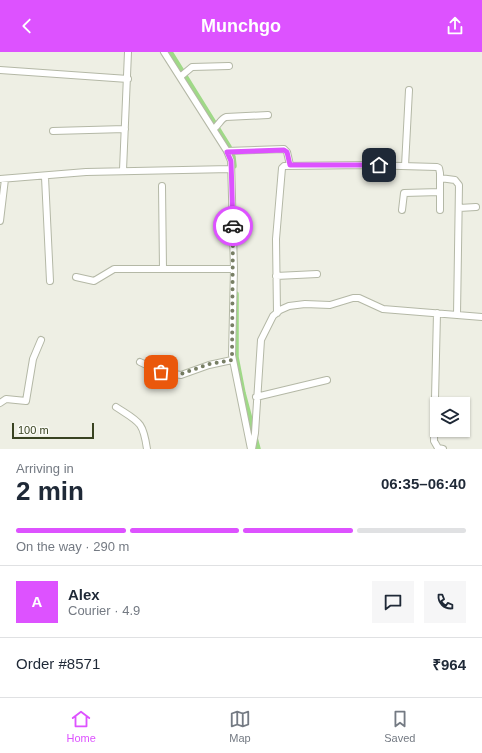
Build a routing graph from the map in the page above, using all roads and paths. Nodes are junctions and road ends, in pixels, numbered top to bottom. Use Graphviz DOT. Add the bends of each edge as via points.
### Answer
graph roads {
  1 [pos="128,52"];
  2 [pos="164,52"];
  3 [pos="229,66"];
  4 [pos="0,70"];
  5 [pos="182,75"];
  6 [pos="128,79"];
  7 [pos="410,90"];
  8 [pos="268,115"];
  9 [pos="215,128"];
  10 [pos="125,129"];
  11 [pos="53,131"];
  12 [pos="230,151"];
  13 [pos="290,165"];
  14 [pos="405,166"];
  15 [pos="231,168"];
  16 [pos="123,170"];
  17 [pos="45,177"];
  18 [pos="440,178"];
  19 [pos="2,179"];
  20 [pos="162,186"];
  21 [pos="440,192"];
  22 [pos="476,207"];
  23 [pos="459,208"];
  24 [pos="402,210"];
  25 [pos="440,210"];
  26 [pos="0,221"];
  27 [pos="163,269"];
  28 [pos="234,270"];
  29 [pos="317,274"];
  30 [pos="276,276"];
  31 [pos="76,277"];
  32 [pos="50,281"];
  33 [pos="277,313"];
  34 [pos="437,314"];
  35 [pos="457,315"];
  36 [pos="482,317"];
  37 [pos="41,340"];
  38 [pos="232,360"];
  39 [pos="140,362"];
  40 [pos="327,380"];
  41 [pos="256,397"];
  42 [pos="0,403"];
  43 [pos="116,407"];
  44 [pos="252,447"];
  45 [pos="147,449"];
  46 [pos="443,449"];
  1 -- 6 [label="street"];
  2 -- 5 [label="street"];
  3 -- 5 [label="street" via="192,67"];
  4 -- 6 [label="street"];
  5 -- 9 [label="street"];
  6 -- 10 [label="street"];
  7 -- 14 [label="street"];
  8 -- 9 [label="street" via="226,117"];
  9 -- 12 [label="street"];
  10 -- 11 [label="street"];
  10 -- 16 [label="street"];
  12 -- 13 [label="street" via="284,150 287,152"];
  12 -- 15 [label="street"];
  13 -- 14 [label="street"];
  13 -- 30 [label="street" via="282,168 276,239"];
  14 -- 18 [label="street" via="436,167 440,170"];
  15 -- 16 [label="street"];
  15 -- 28 [label="street"];
  16 -- 17 [label="street"];
  17 -- 19 [label="street"];
  17 -- 32 [label="street"];
  18 -- 21 [label="street"];
  18 -- 23 [label="street" via="458,181"];
  19 -- 26 [label="street"];
  20 -- 27 [label="street"];
  21 -- 24 [label="street" via="404,193"];
  21 -- 25 [label="street"];
  22 -- 23 [label="street"];
  23 -- 35 [label="street"];
  27 -- 28 [label="street"];
  27 -- 31 [label="street" via="114,269 94,281"];
  28 -- 38 [label="street"];
  29 -- 30 [label="street"];
  30 -- 33 [label="street"];
  33 -- 34 [label="street" via="289,306 330,305 360,298 383,309"];
  33 -- 41 [label="street" via="260,340"];
  34 -- 35 [label="street"];
  34 -- 46 [label="street" via="434,441 438,448"];
  35 -- 36 [label="street"];
  37 -- 42 [label="street" via="33,359 26,401 6,399"];
  38 -- 39 [label="street" via="209,364 181,374 161,372"];
  38 -- 44 [label="street"];
  40 -- 41 [label="street"];
  41 -- 44 [label="street"];
  43 -- 45 [label="street" via="140,423 145,432"];
}
